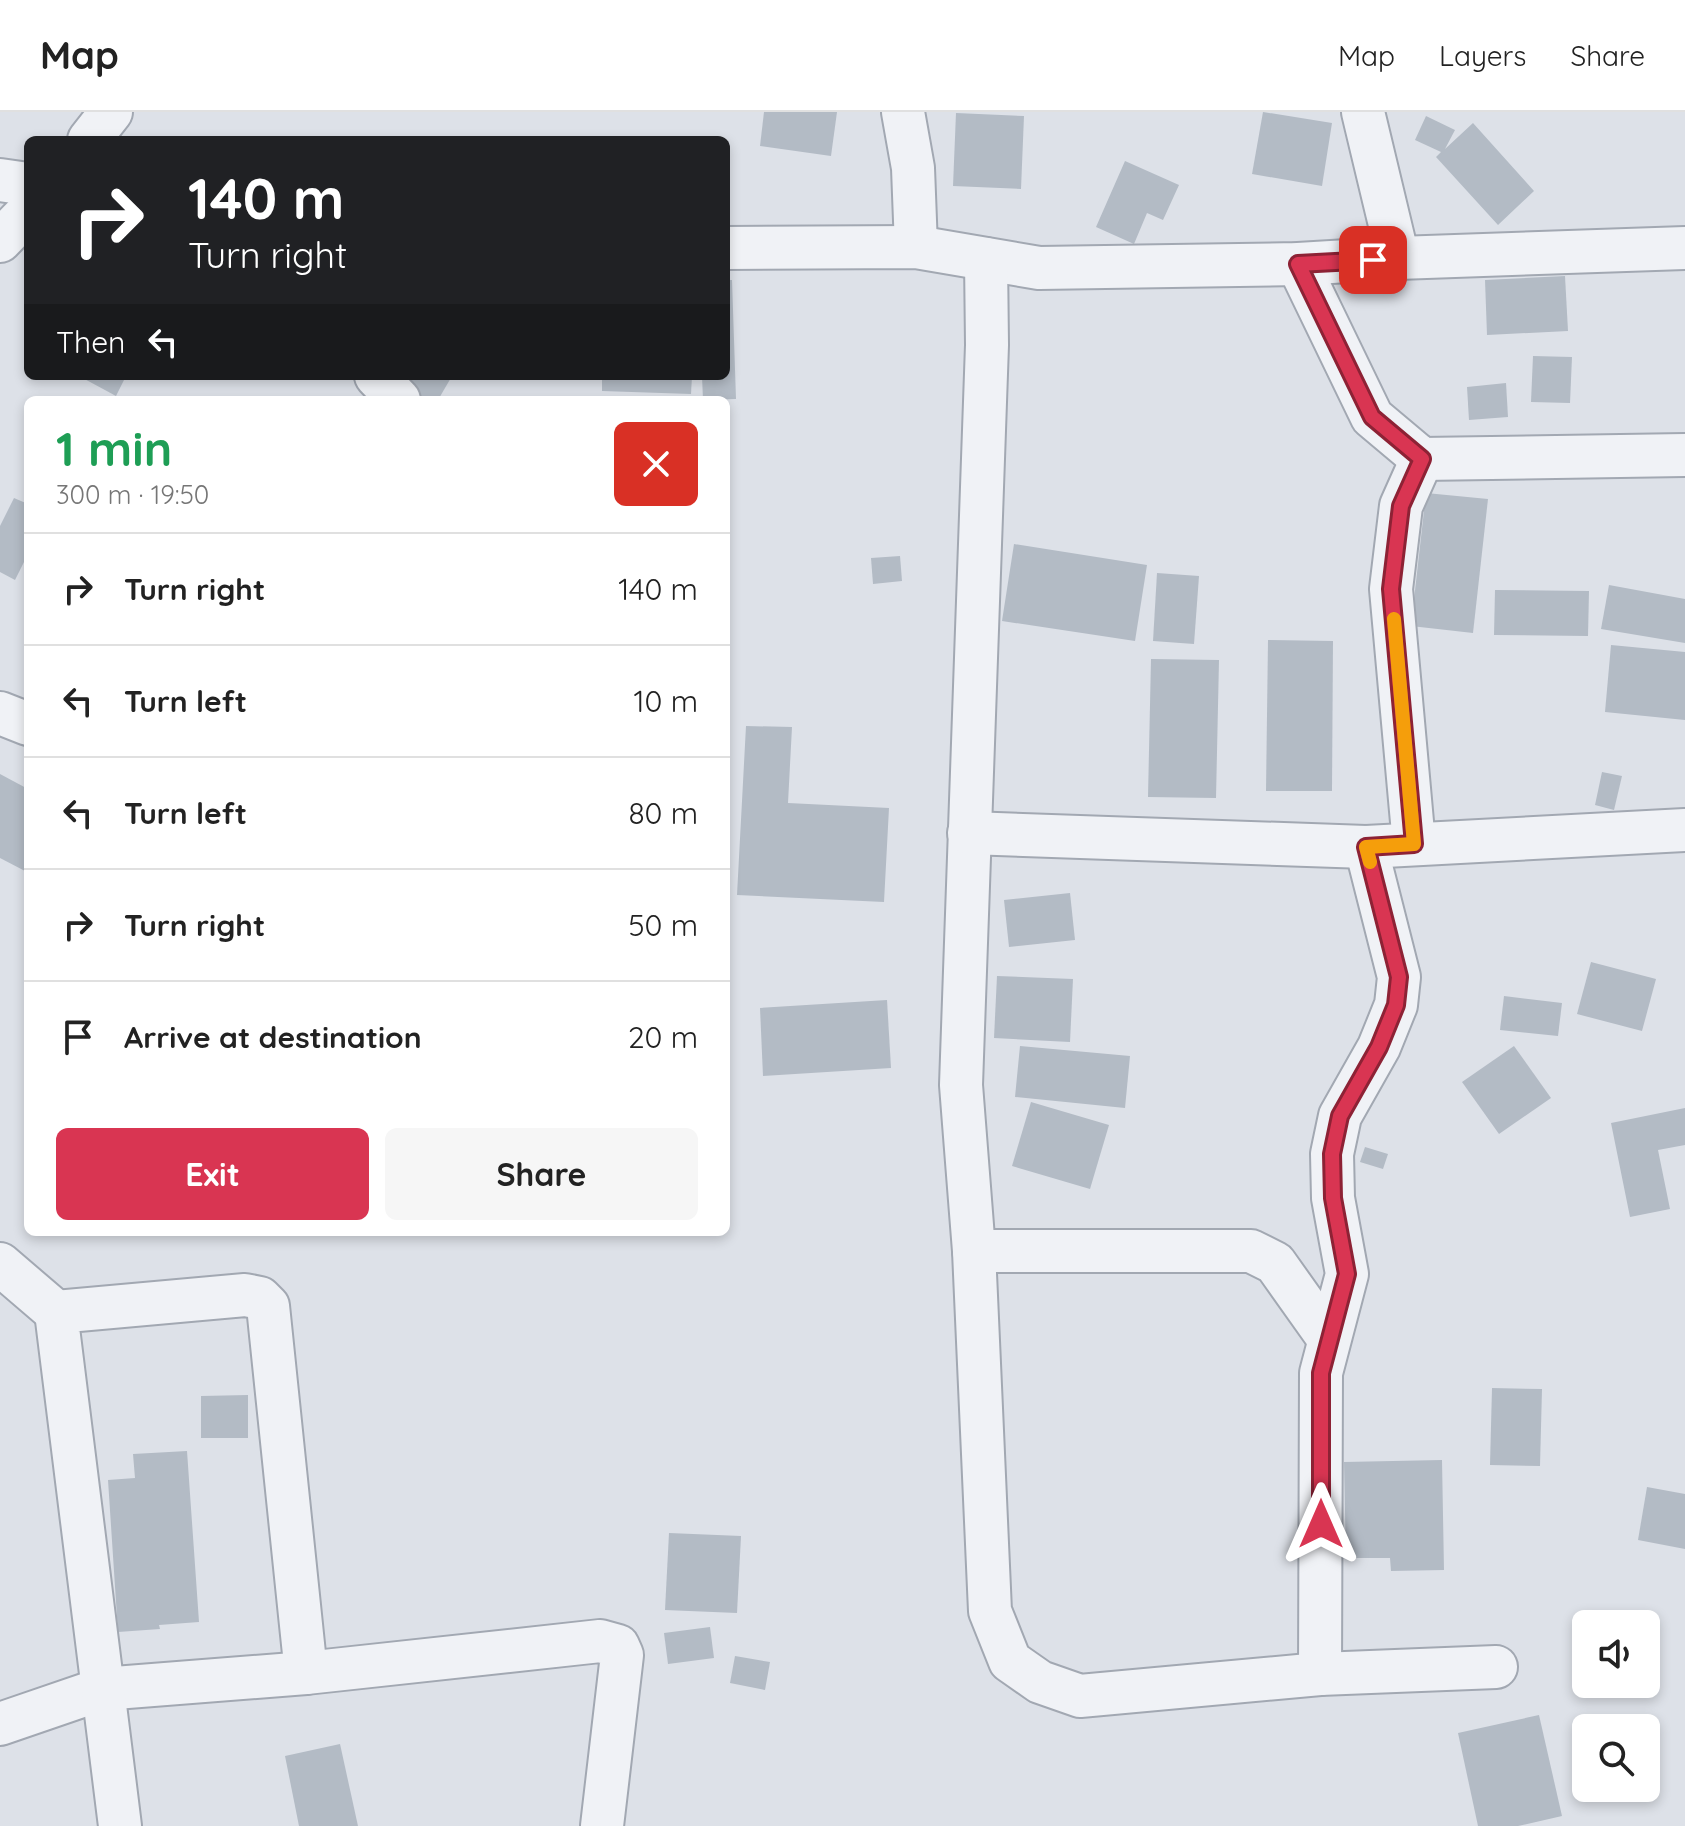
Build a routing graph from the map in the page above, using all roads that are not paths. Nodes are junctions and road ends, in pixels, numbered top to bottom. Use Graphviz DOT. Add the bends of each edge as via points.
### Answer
graph roads {
  1 [pos="111,112"];
  2 [pos="903,112"];
  3 [pos="1363,112"];
  4 [pos="92,136"];
  5 [pos="0,180"];
  6 [pos="24,183"];
  7 [pos="24,216"];
  8 [pos="0,241"];
  9 [pos="916,247"];
  10 [pos="730,248"];
  11 [pos="1685,248"];
  12 [pos="1398,258"];
  13 [pos="986,259"];
  14 [pos="1298,264"];
  15 [pos="380,380"];
  16 [pos="395,396"];
  17 [pos="1685,455"];
  18 [pos="1422,459"];
  19 [pos="0,713"];
  20 [pos="24,722"];
  21 [pos="1685,830"];
  22 [pos="969,833"];
  23 [pos="1414,844"];
  24 [pos="1366,847"];
  25 [pos="974,1251"];
  26 [pos="0,1264"];
  27 [pos="56,1312"];
  28 [pos="1329,1339"];
  29 [pos="1496,1667"];
  30 [pos="306,1673"];
  31 [pos="1320,1674"];
  32 [pos="102,1689"];
  33 [pos="0,1724"];
  34 [pos="120,1826"];
  35 [pos="602,1826"];
  1 -- 4 [label="street"];
  2 -- 9 [label="street" via="913,168"];
  3 -- 12 [label="street"];
  5 -- 6 [label="street"];
  7 -- 8 [label="street"];
  9 -- 10 [label="street"];
  9 -- 13 [label="street"];
  11 -- 12 [label="street"];
  12 -- 14 [label="street"];
  13 -- 14 [label="street" via="1039,268"];
  13 -- 22 [label="street"];
  14 -- 18 [label="street" via="1372,417"];
  15 -- 16 [label="street"];
  17 -- 18 [label="street"];
  18 -- 23 [label="street" via="1401,506 1391,589"];
  19 -- 20 [label="street"];
  21 -- 23 [label="street"];
  22 -- 24 [label="street"];
  22 -- 25 [label="street" via="961,1085"];
  23 -- 24 [label="street"];
  24 -- 28 [label="street" via="1399,977 1396,1005 1340,1116 1332,1154 1333,1198 1347,1274"];
  25 -- 28 [label="street" via="1251,1251 1275,1263"];
  25 -- 31 [label="street" via="990,1611 1010,1661 1040,1682 1080,1696"];
  26 -- 27 [label="street"];
  27 -- 30 [label="street" via="245,1295 268,1306"];
  27 -- 32 [label="street"];
  28 -- 31 [label="street" via="1321,1373"];
  29 -- 31 [label="street"];
  30 -- 32 [label="street"];
  30 -- 35 [label="street" via="600,1641 618,1646 622,1655"];
  32 -- 33 [label="street"];
  32 -- 34 [label="street"];
}
